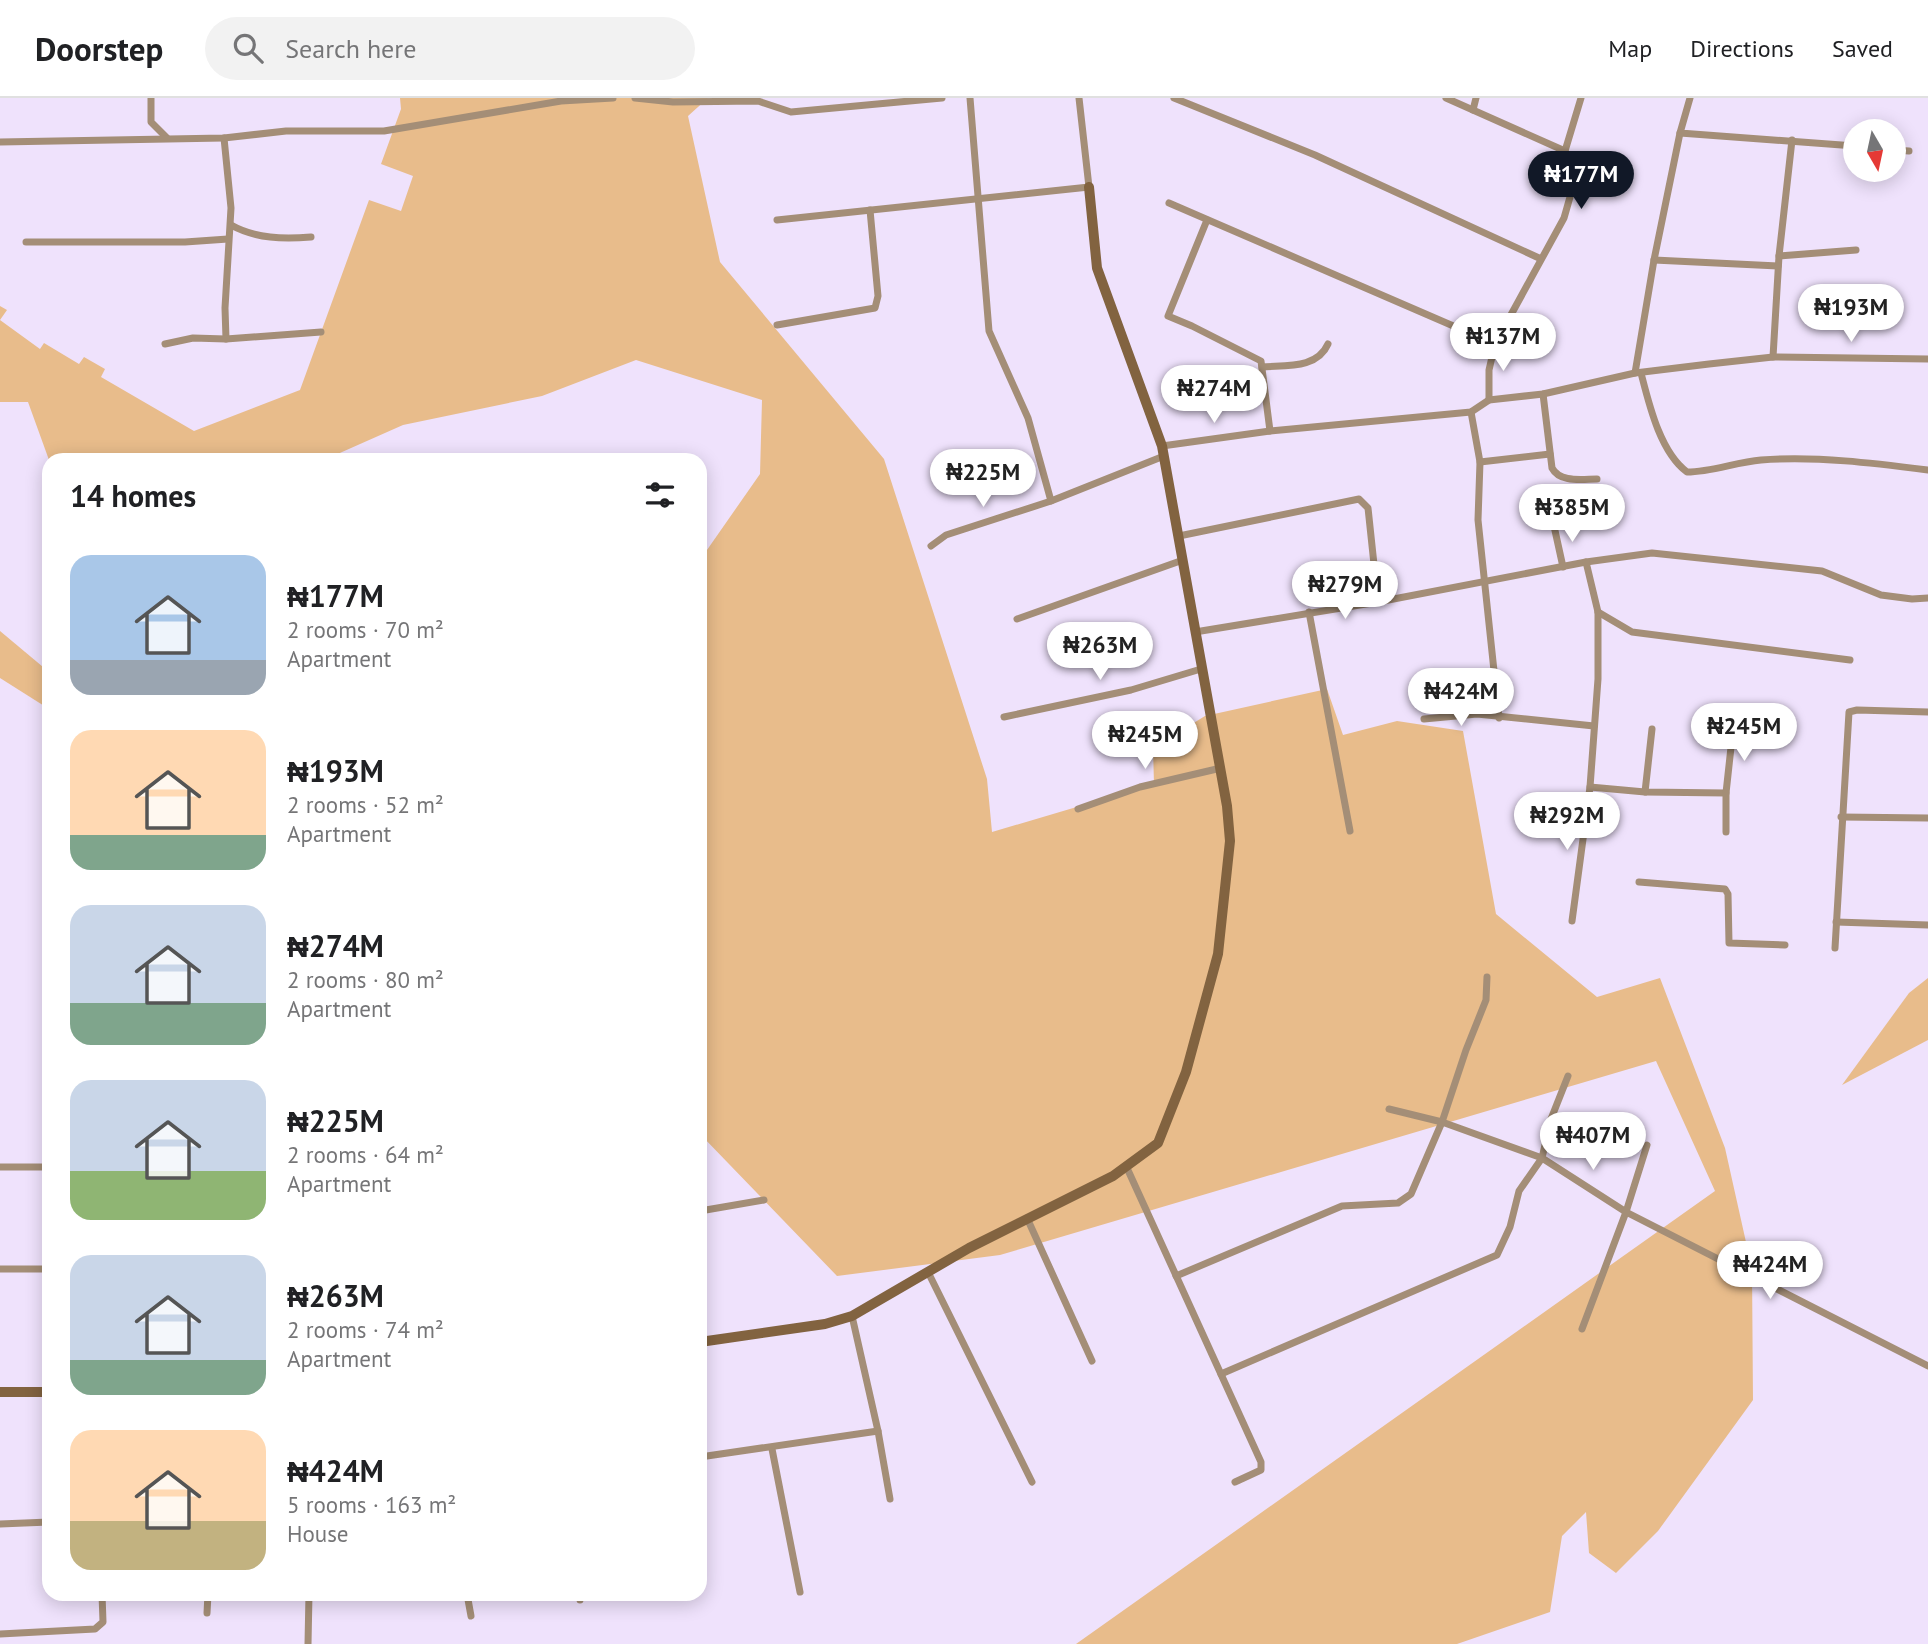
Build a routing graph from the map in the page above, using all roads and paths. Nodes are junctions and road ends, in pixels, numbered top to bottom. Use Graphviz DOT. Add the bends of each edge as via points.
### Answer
graph roads {
  1 [pos="151,98"];
  2 [pos="613,98"];
  3 [pos="635,98"];
  4 [pos="942,98"];
  5 [pos="970,98"];
  6 [pos="1079,98"];
  7 [pos="1174,98"];
  8 [pos="1446,98"];
  9 [pos="1476,98"];
  10 [pos="1581,98"];
  11 [pos="1690,98"];
  12 [pos="1472,110"];
  13 [pos="151,122"];
  14 [pos="1680,133"];
  15 [pos="168,138"];
  16 [pos="223,138"];
  17 [pos="142,139"];
  18 [pos="1792,139"];
  19 [pos="0,142"];
  20 [pos="1843,145"];
  21 [pos="1565,151"];
  22 [pos="1906,151"];
  23 [pos="1909,151"];
  24 [pos="1089,187"];
  25 [pos="977,199"];
  26 [pos="1169,203"];
  27 [pos="870,210"];
  28 [pos="777,220"];
  29 [pos="1207,220"];
  30 [pos="231,225"];
  31 [pos="311,237"];
  32 [pos="228,239"];
  33 [pos="26,242"];
  34 [pos="1856,250"];
  35 [pos="1779,256"];
  36 [pos="1539,258"];
  37 [pos="1654,260"];
  38 [pos="1778,266"];
  39 [pos="778,325"];
  40 [pos="321,332"];
  41 [pos="226,339"];
  42 [pos="165,344"];
  43 [pos="1328,344"];
  44 [pos="1494,344"];
  45 [pos="1773,357"];
  46 [pos="1928,359"];
  47 [pos="1262,367"];
  48 [pos="1638,373"];
  49 [pos="1543,394"];
  50 [pos="1489,401"];
  51 [pos="1471,412"];
  52 [pos="1270,431"];
  53 [pos="1163,451"];
  54 [pos="1550,454"];
  55 [pos="1480,462"];
  56 [pos="1928,470"];
  57 [pos="1597,479"];
  58 [pos="1051,501"];
  59 [pos="1554,526"];
  60 [pos="1179,536"];
  61 [pos="931,547"];
  62 [pos="1182,560"];
  63 [pos="1586,562"];
  64 [pos="1563,567"];
  65 [pos="1484,583"];
  66 [pos="1928,598"];
  67 [pos="1378,602"];
  68 [pos="1309,612"];
  69 [pos="1598,612"];
  70 [pos="1017,619"];
  71 [pos="1195,632"];
  72 [pos="1850,660"];
  73 [pos="1201,669"];
  74 [pos="1928,712"];
  75 [pos="1004,717"];
  76 [pos="1499,718"];
  77 [pos="1424,719"];
  78 [pos="1594,726"];
  79 [pos="1733,729"];
  80 [pos="1652,730"];
  81 [pos="1221,768"];
  82 [pos="1590,786"];
  83 [pos="1645,792"];
  84 [pos="1726,793"];
  85 [pos="1078,809"];
  86 [pos="1841,817"];
  87 [pos="1928,818"];
  88 [pos="1350,831"];
  89 [pos="1726,832"];
  90 [pos="1639,882"];
  91 [pos="1572,921"];
  92 [pos="1836,922"];
  93 [pos="1928,925"];
  94 [pos="1785,945"];
  95 [pos="1835,948"];
  96 [pos="1487,977"];
  97 [pos="1568,1076"];
  98 [pos="1389,1109"];
  99 [pos="1442,1122"];
  100 [pos="1647,1145"];
  101 [pos="1542,1158"];
  102 [pos="0,1167"];
  103 [pos="42,1167"];
  104 [pos="1127,1168"];
  105 [pos="764,1200"];
  106 [pos="707,1210"];
  107 [pos="1626,1212"];
  108 [pos="1027,1217"];
  109 [pos="0,1269"];
  110 [pos="42,1269"];
  111 [pos="928,1272"];
  112 [pos="1176,1276"];
  113 [pos="852,1316"];
  114 [pos="1582,1329"];
  115 [pos="707,1341"];
  116 [pos="1091,1361"];
  117 [pos="1928,1366"];
  118 [pos="1221,1374"];
  119 [pos="0,1392"];
  120 [pos="42,1392"];
  121 [pos="878,1431"];
  122 [pos="772,1449"];
  123 [pos="707,1456"];
  124 [pos="1032,1482"];
  125 [pos="1235,1482"];
  126 [pos="890,1499"];
  127 [pos="42,1522"];
  128 [pos="0,1524"];
  129 [pos="800,1592"];
  130 [pos="102,1601"];
  131 [pos="208,1601"];
  132 [pos="309,1601"];
  133 [pos="468,1601"];
  134 [pos="207,1613"];
  135 [pos="471,1616"];
  136 [pos="0,1634"];
  137 [pos="308,1644"];
  1 -- 13 [label="street"];
  2 -- 16 [label="street" via="561,101 384,131 286,131"];
  3 -- 4 [label="street" via="758,101 791,111"];
  5 -- 25 [label="street"];
  6 -- 24 [label="street"];
  7 -- 36 [label="street" via="1315,155"];
  8 -- 12 [label="street"];
  9 -- 12 [label="street"];
  10 -- 21 [label="street"];
  11 -- 14 [label="street"];
  12 -- 21 [label="street"];
  13 -- 15 [label="street"];
  13 -- 17 [label="street"];
  14 -- 18 [label="street"];
  14 -- 37 [label="street"];
  15 -- 16 [label="street"];
  15 -- 17 [label="street"];
  16 -- 30 [label="street"];
  17 -- 19 [label="street"];
  18 -- 20 [label="street"];
  18 -- 35 [label="street"];
  21 -- 36 [label="street" via="1570,197 1564,218"];
  22 -- 23 [label="street"];
  24 -- 25 [label="street"];
  24 -- 53 [label="street" via="1097,268"];
  25 -- 27 [label="street"];
  25 -- 58 [label="street" via="989,331 1028,418"];
  26 -- 29 [label="street"];
  27 -- 28 [label="street"];
  27 -- 39 [label="street" via="878,296 875,308"];
  29 -- 44 [label="street"];
  29 -- 47 [label="street" via="1168,316 1256,356"];
  30 -- 31 [label="street" via="282,239"];
  30 -- 32 [label="street"];
  32 -- 33 [label="street"];
  32 -- 41 [label="street"];
  34 -- 35 [label="street"];
  35 -- 38 [label="street"];
  36 -- 44 [label="street"];
  37 -- 38 [label="street"];
  37 -- 48 [label="street"];
  38 -- 45 [label="street"];
  40 -- 41 [label="street"];
  41 -- 42 [label="street" via="194,338"];
  43 -- 47 [label="street" via="1324,354 1313,361"];
  44 -- 50 [label="street"];
  45 -- 46 [label="street"];
  45 -- 48 [label="street"];
  47 -- 52 [label="street"];
  48 -- 49 [label="street"];
  48 -- 56 [label="street" via="1654,422 1687,472 1759,460 1802,459"];
  49 -- 50 [label="street"];
  49 -- 54 [label="street"];
  50 -- 51 [label="street"];
  51 -- 52 [label="street"];
  51 -- 55 [label="street"];
  52 -- 53 [label="street"];
  53 -- 58 [label="street"];
  53 -- 60 [label="street"];
  54 -- 55 [label="street"];
  54 -- 57 [label="street" via="1555,474"];
  55 -- 65 [label="street" via="1478,520"];
  58 -- 61 [label="street" via="946,536"];
  59 -- 64 [label="street"];
  60 -- 62 [label="street"];
  60 -- 67 [label="street" via="1359,499 1367,508"];
  62 -- 70 [label="street"];
  62 -- 71 [label="street"];
  63 -- 64 [label="street"];
  63 -- 66 [label="street" via="1653,553 1792,566 1822,571 1881,594"];
  63 -- 69 [label="street"];
  64 -- 65 [label="street"];
  65 -- 67 [label="street"];
  65 -- 76 [label="street"];
  67 -- 68 [label="street"];
  68 -- 71 [label="street"];
  68 -- 88 [label="street"];
  69 -- 72 [label="street" via="1632,632"];
  69 -- 78 [label="street"];
  71 -- 73 [label="street"];
  73 -- 75 [label="street" via="1131,690"];
  73 -- 81 [label="street"];
  74 -- 86 [label="street" via="1849,712"];
  76 -- 77 [label="street" via="1451,715"];
  76 -- 78 [label="street"];
  78 -- 82 [label="street"];
  79 -- 84 [label="street"];
  80 -- 83 [label="street"];
  81 -- 85 [label="street" via="1140,787"];
  81 -- 104 [label="street" via="1230,841 1218,954 1171,1113 1158,1143"];
  82 -- 83 [label="street"];
  82 -- 91 [label="street"];
  83 -- 84 [label="street"];
  84 -- 89 [label="street"];
  86 -- 87 [label="street"];
  86 -- 92 [label="street"];
  90 -- 94 [label="street" via="1726,889 1729,943"];
  92 -- 93 [label="street"];
  92 -- 95 [label="street"];
  96 -- 99 [label="street" via="1486,1000"];
  97 -- 101 [label="street"];
  98 -- 99 [label="street"];
  99 -- 101 [label="street"];
  99 -- 112 [label="street" via="1405,1199 1342,1206"];
  100 -- 107 [label="street"];
  101 -- 107 [label="street"];
  101 -- 118 [label="street" via="1519,1192 1497,1255"];
  102 -- 103 [label="street"];
  104 -- 108 [label="street"];
  104 -- 112 [label="street"];
  105 -- 106 [label="street"];
  107 -- 114 [label="street"];
  107 -- 117 [label="street"];
  108 -- 111 [label="street"];
  108 -- 116 [label="street"];
  109 -- 110 [label="street"];
  111 -- 113 [label="street"];
  111 -- 124 [label="street"];
  112 -- 118 [label="street"];
  113 -- 115 [label="street"];
  113 -- 121 [label="street"];
  118 -- 125 [label="street" via="1262,1466"];
  119 -- 120 [label="street"];
  121 -- 122 [label="street"];
  121 -- 126 [label="street"];
  122 -- 123 [label="street"];
  122 -- 129 [label="street"];
  127 -- 128 [label="street"];
  130 -- 136 [label="street" via="103,1622 95,1629"];
  131 -- 134 [label="street"];
  132 -- 137 [label="street"];
  133 -- 135 [label="street"];
}
